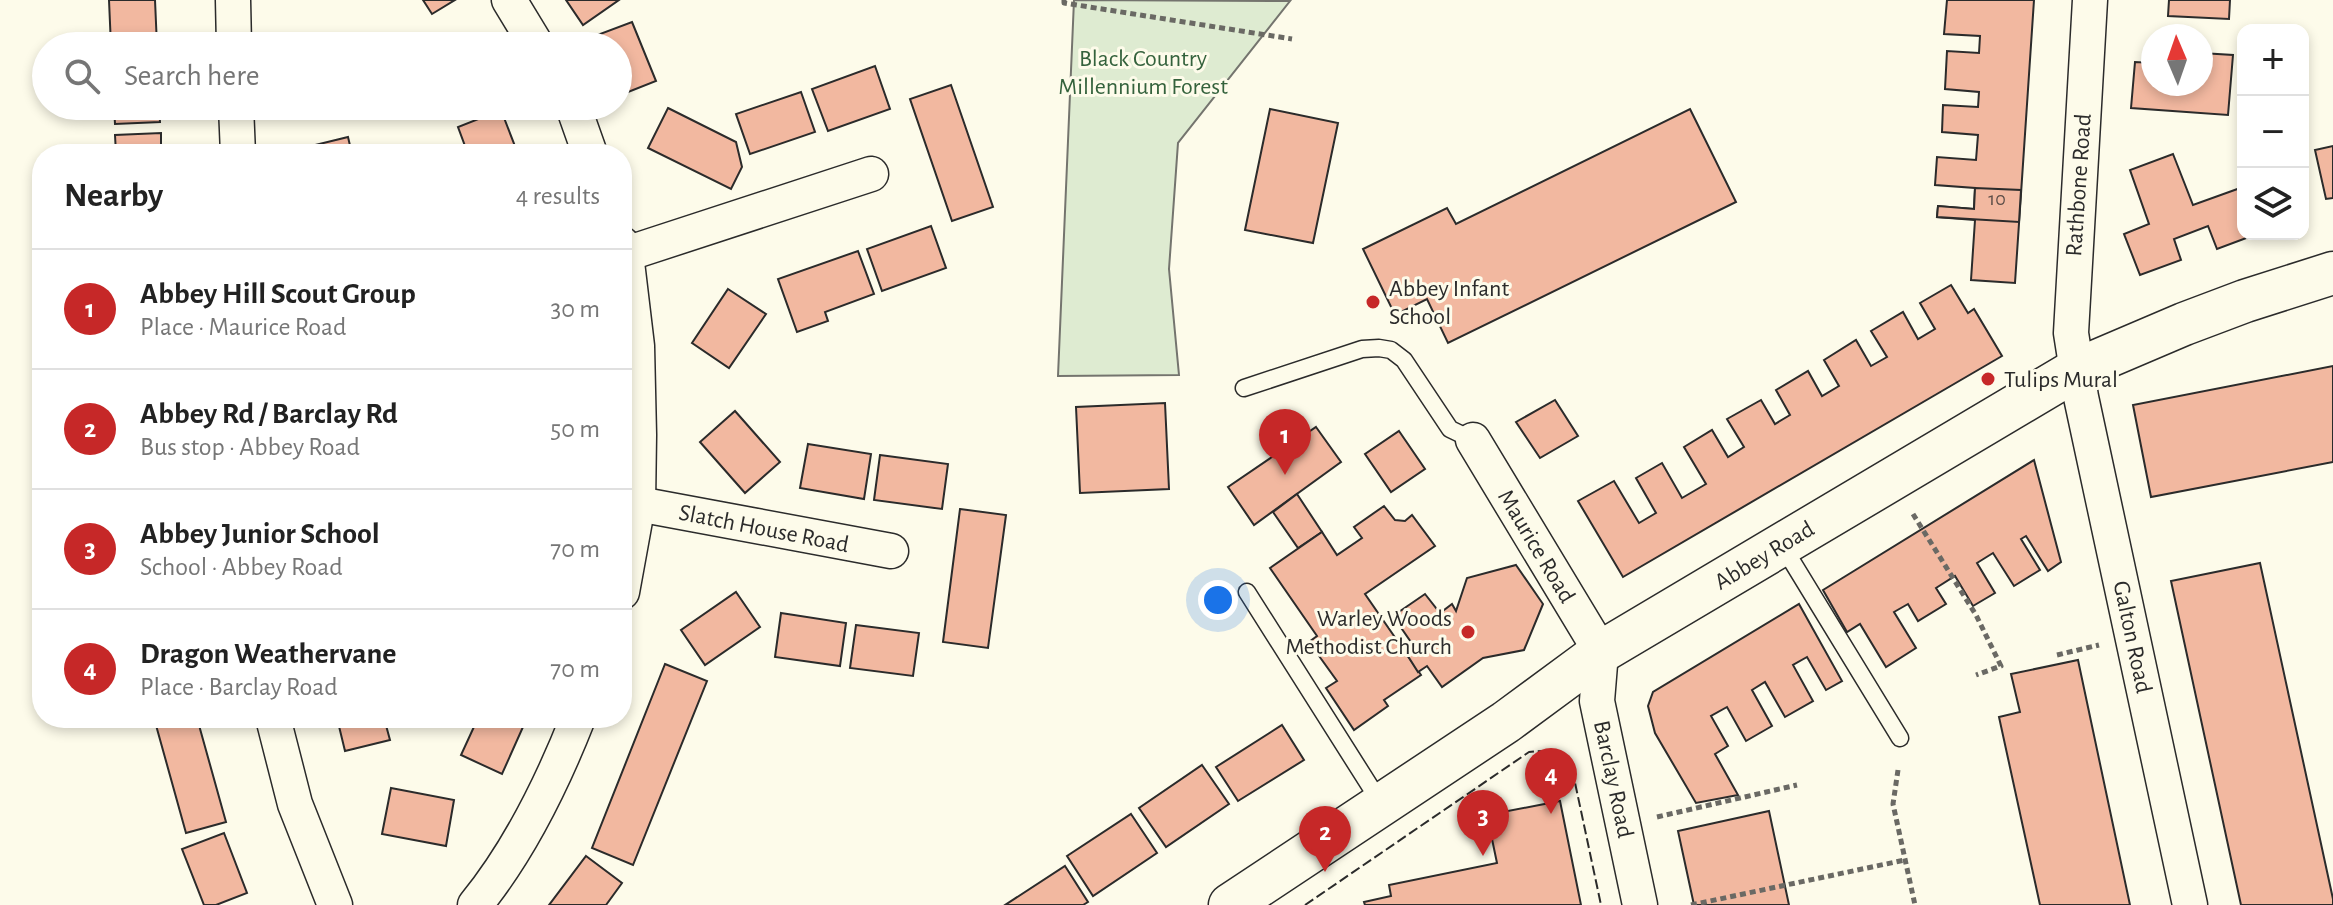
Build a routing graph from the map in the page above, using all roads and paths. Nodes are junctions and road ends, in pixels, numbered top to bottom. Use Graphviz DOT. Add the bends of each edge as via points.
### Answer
graph roads {
  1 [pos="233,0"];
  2 [pos="509,0"];
  3 [pos="1064,0"];
  4 [pos="2090,0"];
  5 [pos="234,32"];
  6 [pos="528,32"];
  7 [pos="1292,39"];
  8 [pos="237,120"];
  9 [pos="578,120"];
  10 [pos="238,144"];
  11 [pos="586,144"];
  12 [pos="871,174"];
  13 [pos="632,247"];
  14 [pos="2333,273"];
  15 [pos="632,309"];
  16 [pos="2076,370"];
  17 [pos="1244,388"];
  18 [pos="1473,440"];
  19 [pos="638,504"];
  20 [pos="1909,507"];
  21 [pos="632,537"];
  22 [pos="1781,545"];
  23 [pos="891,551"];
  24 [pos="1247,592"];
  25 [pos="2107,643"];
  26 [pos="1601,652"];
  27 [pos="2057,655"];
  28 [pos="1976,675"];
  29 [pos="276,728"];
  30 [pos="574,728"];
  31 [pos="1900,738"];
  32 [pos="1898,770"];
  33 [pos="1797,785"];
  34 [pos="1381,804"];
  35 [pos="1652,818"];
  36 [pos="1905,860"];
  37 [pos="335,905"];
  38 [pos="475,905"];
  39 [pos="1230,905"];
  40 [pos="1640,905"];
  41 [pos="1691,905"];
  42 [pos="1915,905"];
  43 [pos="2190,905"];
  1 -- 5 [label="street"];
  2 -- 6 [label="street"];
  3 -- 7 [label="path"];
  4 -- 16 [label="street, Rathbone Road" via="2072,282"];
  8 -- 10 [label="street"];
  9 -- 11 [label="street"];
  12 -- 13 [label="street"];
  14 -- 16 [label="street, Abbey Road" via="2184,324"];
  15 -- 19 [label="street"];
  16 -- 22 [label="street, Abbey Road"];
  16 -- 43 [label="street, Galton Road"];
  17 -- 18 [label="lane" via="1362,349 1391,350 1404,360 1450,429"];
  18 -- 26 [label="street, Maurice Road"];
  19 -- 21 [label="street"];
  19 -- 23 [label="street, Slatch House Road"];
  20 -- 28 [label="path" via="2001,666"];
  22 -- 26 [label="street, Abbey Road"];
  22 -- 31 [label="lane"];
  24 -- 34 [label="lane"];
  25 -- 27 [label="path"];
  26 -- 34 [label="street, Abbey Road"];
  26 -- 40 [label="street, Barclay Road" via="1597,701"];
  29 -- 37 [label="street" via="295,804"];
  30 -- 38 [label="street" via="550,784 499,875"];
  32 -- 36 [label="path" via="1893,804"];
  33 -- 35 [label="path"];
  34 -- 39 [label="street, Abbey Road"];
  36 -- 41 [label="path"];
  36 -- 42 [label="path"];
}
